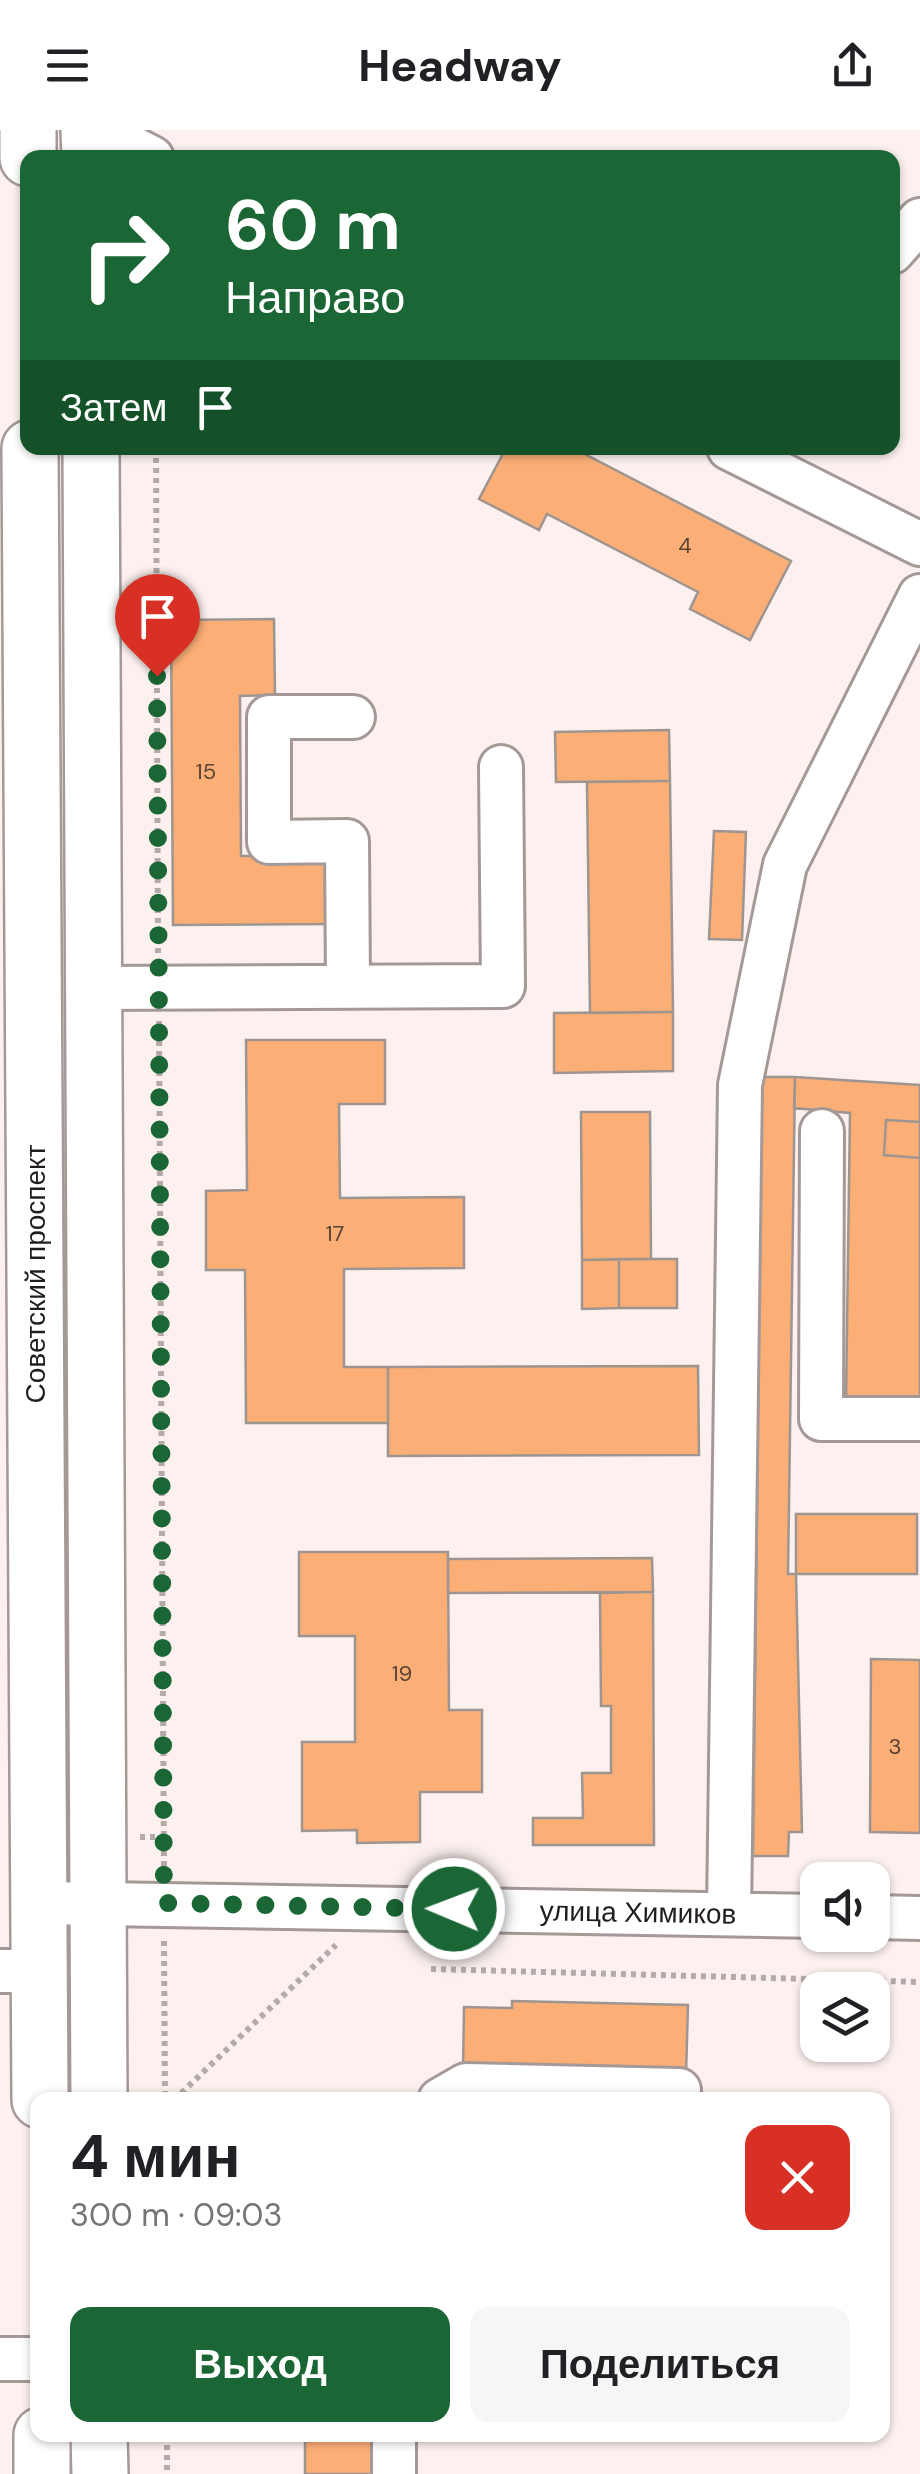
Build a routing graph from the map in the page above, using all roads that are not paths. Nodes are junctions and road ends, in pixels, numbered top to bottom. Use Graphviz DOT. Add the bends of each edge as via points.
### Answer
graph roads {
  1 [pos="98,130"];
  2 [pos="137,150"];
  3 [pos="920,220"];
  4 [pos="900,243"];
  5 [pos="29,455"];
  6 [pos="91,455"];
  7 [pos="775,458"];
  8 [pos="920,544"];
  9 [pos="920,596"];
  10 [pos="16,634"];
  11 [pos="353,716"];
  12 [pos="501,767"];
  13 [pos="348,986"];
  14 [pos="94,988"];
  15 [pos="17,1029"];
  16 [pos="822,1131"];
  17 [pos="920,1419"];
  18 [pos="18,1546"];
  19 [pos="39,1903"];
  20 [pos="98,1903"];
  21 [pos="729,1914"];
  22 [pos="800,1916"];
  23 [pos="890,1917"];
  24 [pos="920,1918"];
  25 [pos="20,1971"];
  26 [pos="679,2090"];
  27 [pos="39,2092"];
  28 [pos="99,2092"];
  29 [pos="454,2092"];
  30 [pos="0,2359"];
  31 [pos="30,2359"];
  32 [pos="42,2442"];
  33 [pos="100,2442"];
  34 [pos="394,2442"];
  35 [pos="42,2474"];
  36 [pos="100,2474"];
  37 [pos="394,2474"];
  1 -- 2 [label="street"];
  3 -- 4 [label="street"];
  5 -- 10 [label="main road, Советский проспект"];
  6 -- 14 [label="main road"];
  7 -- 8 [label="street"];
  9 -- 21 [label="street" via="786,866 740,1086"];
  10 -- 15 [label="main road, Советский проспект"];
  11 -- 13 [label="street" via="269,717 269,842 347,842"];
  12 -- 13 [label="street" via="502,986"];
  13 -- 14 [label="street"];
  14 -- 20 [label="main road"];
  15 -- 18 [label="main road, Советский проспект"];
  16 -- 17 [label="street" via="820,1419"];
  18 -- 19 [label="main road, Советский проспект"];
  19 -- 20 [label="street, улица Химиков"];
  19 -- 25 [label="main road, Советский проспект"];
  20 -- 21 [label="street, улица Химиков"];
  20 -- 28 [label="main road"];
  21 -- 22 [label="street, улица Химиков"];
  23 -- 24 [label="street"];
  25 -- 27 [label="main road, Советский проспект"];
  26 -- 29 [label="street" via="466,2085"];
  30 -- 31 [label="street"];
  32 -- 35 [label="main road"];
  33 -- 36 [label="main road"];
  34 -- 37 [label="street"];
}
